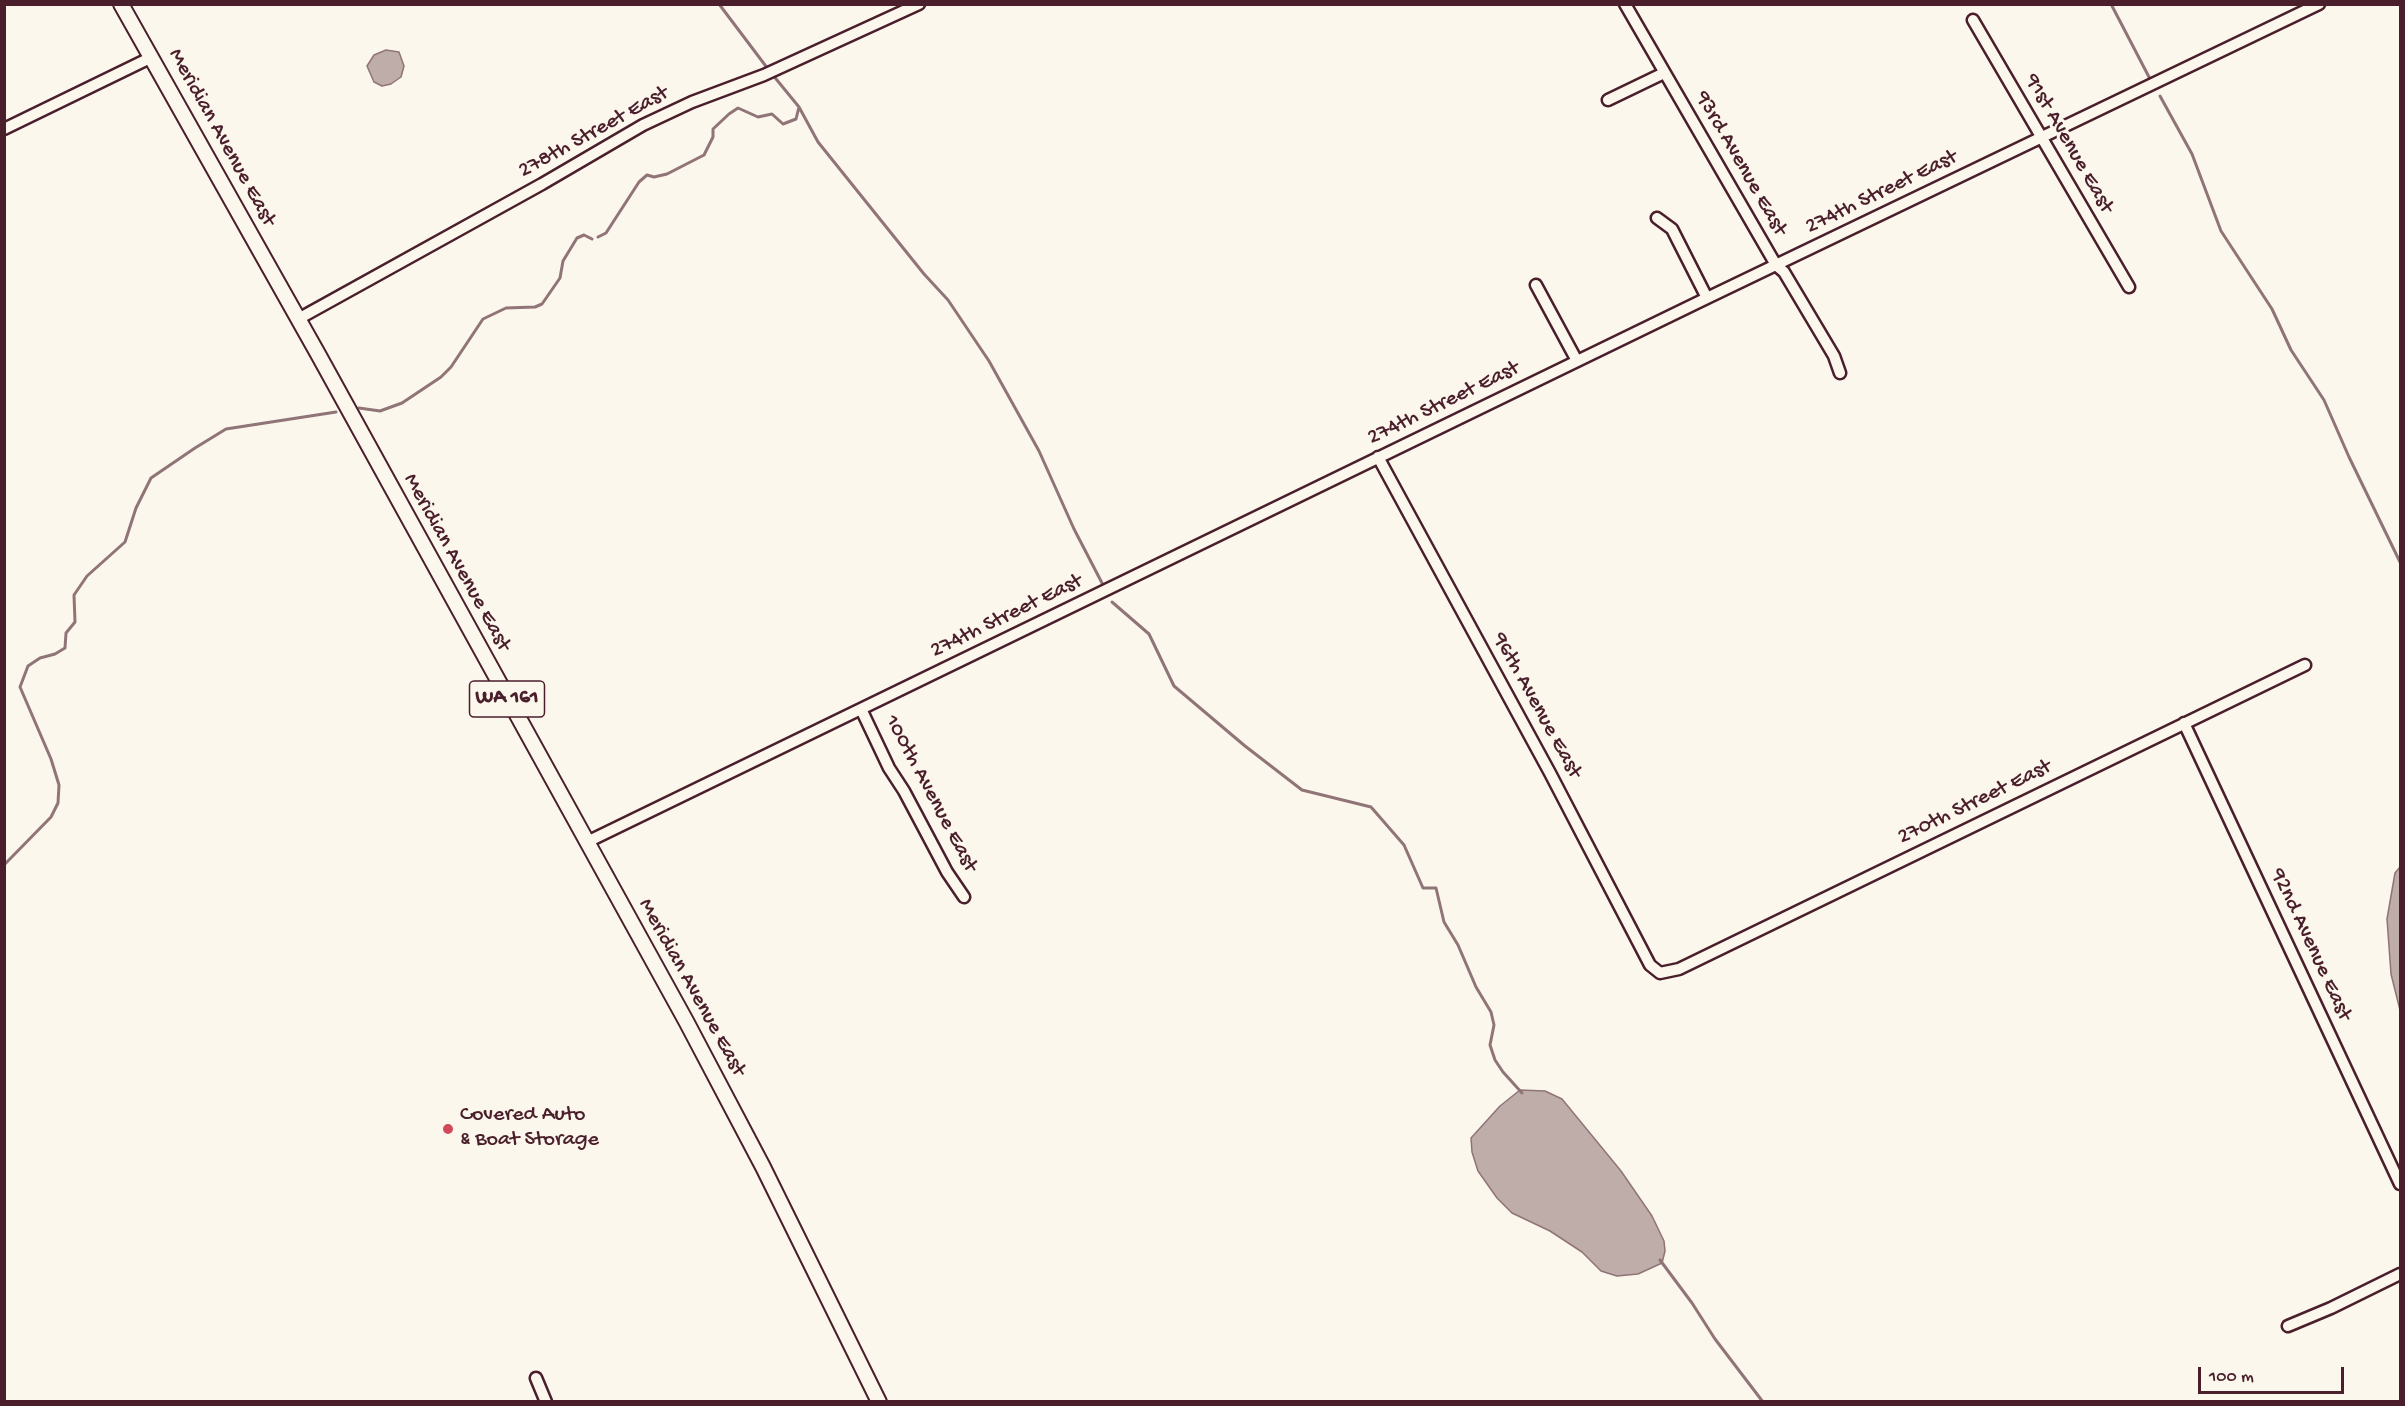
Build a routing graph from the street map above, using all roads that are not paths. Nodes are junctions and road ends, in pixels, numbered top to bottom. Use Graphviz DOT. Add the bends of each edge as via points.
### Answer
graph roads {
  1 [pos="121,4"];
  2 [pos="919,4"];
  3 [pos="1624,4"];
  4 [pos="2319,4"];
  5 [pos="1973,20"];
  6 [pos="152,57"];
  7 [pos="1664,73"];
  8 [pos="1608,100"];
  9 [pos="4,129"];
  10 [pos="2040,137"];
  11 [pos="1657,218"];
  12 [pos="1776,265"];
  13 [pos="1536,285"];
  14 [pos="2129,287"];
  15 [pos="1707,298"];
  16 [pos="298,319"];
  17 [pos="1577,361"];
  18 [pos="1840,374"];
  19 [pos="1378,457"];
  20 [pos="2305,665"];
  21 [pos="861,709"];
  22 [pos="2184,723"];
  23 [pos="587,842"];
  24 [pos="964,897"];
  25 [pos="1660,973"];
  26 [pos="2400,1185"];
  27 [pos="2400,1274"];
  28 [pos="2288,1326"];
  29 [pos="536,1378"];
  30 [pos="546,1401"];
  31 [pos="879,1401"];
  1 -- 6 [label="main road, Meridian Avenue East / WA 161"];
  2 -- 16 [label="street, 278th Street East" via="643,125"];
  3 -- 7 [label="street, 93rd Avenue East"];
  4 -- 10 [label="street, 274th Street East"];
  5 -- 10 [label="street, 91st Avenue East"];
  6 -- 9 [label="street"];
  6 -- 16 [label="main road, Meridian Avenue East / WA 161"];
  7 -- 8 [label="street"];
  7 -- 12 [label="street, 93rd Avenue East"];
  10 -- 12 [label="street, 274th Street East"];
  10 -- 14 [label="street, 91st Avenue East"];
  11 -- 15 [label="street" via="1672,230"];
  12 -- 15 [label="street, 274th Street East"];
  12 -- 18 [label="street, 93rd Avenue East" via="1834,356"];
  13 -- 17 [label="street"];
  15 -- 17 [label="street, 274th Street East"];
  16 -- 23 [label="main road, Meridian Avenue East / WA 161"];
  17 -- 19 [label="street, 274th Street East"];
  19 -- 21 [label="street, 274th Street East"];
  19 -- 25 [label="street, 96th Avenue East" via="1545,762 1650,965"];
  20 -- 22 [label="street, 270th Street East"];
  21 -- 23 [label="street, 274th Street East"];
  21 -- 24 [label="street, 100th Avenue East" via="889,768"];
  22 -- 25 [label="street, 270th Street East" via="1679,969"];
  22 -- 26 [label="street, 92nd Avenue East"];
  23 -- 31 [label="main road, Meridian Avenue East / WA 161" via="720,1085"];
  27 -- 28 [label="street"];
  29 -- 30 [label="street"];
}
